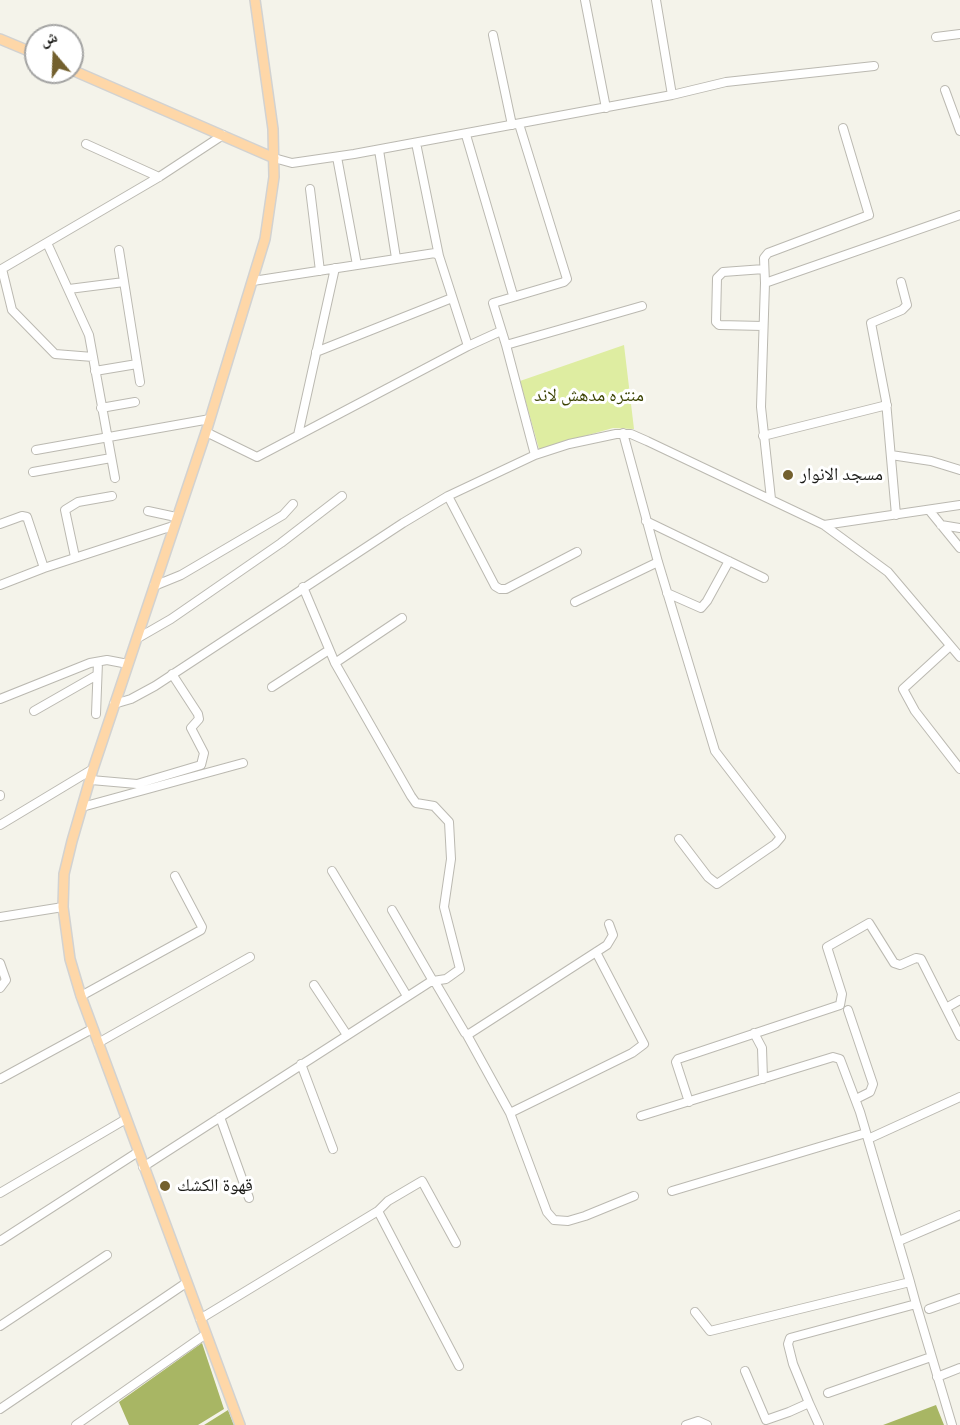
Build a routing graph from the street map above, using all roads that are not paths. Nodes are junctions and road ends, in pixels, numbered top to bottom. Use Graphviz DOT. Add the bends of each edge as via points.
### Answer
graph roads {
  1 [pos="255,0"];
  2 [pos="585,0"];
  3 [pos="656,0"];
  4 [pos="960,34"];
  5 [pos="493,35"];
  6 [pos="936,37"];
  7 [pos="0,39"];
  8 [pos="24,49"];
  9 [pos="874,66"];
  10 [pos="84,75"];
  11 [pos="945,90"];
  12 [pos="672,95"];
  13 [pos="606,108"];
  14 [pos="516,124"];
  15 [pos="843,128"];
  16 [pos="960,130"];
  17 [pos="223,135"];
  18 [pos="466,135"];
  19 [pos="86,144"];
  20 [pos="416,144"];
  21 [pos="379,150"];
  22 [pos="337,157"];
  23 [pos="274,158"];
  24 [pos="159,177"];
  25 [pos="310,189"];
  26 [pos="960,215"];
  27 [pos="47,243"];
  28 [pos="119,250"];
  29 [pos="439,256"];
  30 [pos="396,258"];
  31 [pos="357,265"];
  32 [pos="335,268"];
  33 [pos="764,269"];
  34 [pos="1,270"];
  35 [pos="320,271"];
  36 [pos="253,281"];
  37 [pos="124,282"];
  38 [pos="901,282"];
  39 [pos="765,283"];
  40 [pos="69,289"];
  41 [pos="513,295"];
  42 [pos="452,298"];
  43 [pos="642,306"];
  44 [pos="763,326"];
  45 [pos="501,331"];
  46 [pos="506,345"];
  47 [pos="468,346"];
  48 [pos="316,352"];
  49 [pos="93,357"];
  50 [pos="137,364"];
  51 [pos="95,370"];
  52 [pos="140,382"];
  53 [pos="135,402"];
  54 [pos="886,405"];
  55 [pos="101,408"];
  56 [pos="210,419"];
  57 [pos="206,432"];
  58 [pos="623,433"];
  59 [pos="298,435"];
  60 [pos="106,436"];
  61 [pos="764,436"];
  62 [pos="36,450"];
  63 [pos="535,455"];
  64 [pos="891,455"];
  65 [pos="111,458"];
  66 [pos="960,470"];
  67 [pos="33,471"];
  68 [pos="115,478"];
  69 [pos="112,496"];
  70 [pos="342,496"];
  71 [pos="448,496"];
  72 [pos="771,499"];
  73 [pos="293,504"];
  74 [pos="960,505"];
  75 [pos="929,510"];
  76 [pos="148,511"];
  77 [pos="896,515"];
  78 [pos="646,520"];
  79 [pos="174,521"];
  80 [pos="0,524"];
  81 [pos="824,525"];
  82 [pos="941,525"];
  83 [pos="960,528"];
  84 [pos="960,548"];
  85 [pos="577,552"];
  86 [pos="75,557"];
  87 [pos="729,561"];
  88 [pos="658,562"];
  89 [pos="44,568"];
  90 [pos="764,578"];
  91 [pos="0,585"];
  92 [pos="154,586"];
  93 [pos="303,587"];
  94 [pos="667,593"];
  95 [pos="575,602"];
  96 [pos="402,618"];
  97 [pos="138,638"];
  98 [pos="950,646"];
  99 [pos="329,650"];
  100 [pos="960,657"];
  101 [pos="98,662"];
  102 [pos="335,663"];
  103 [pos="128,664"];
  104 [pos="172,674"];
  105 [pos="97,675"];
  106 [pos="272,687"];
  107 [pos="0,699"];
  108 [pos="114,704"];
  109 [pos="34,711"];
  110 [pos="96,714"];
  111 [pos="243,763"];
  112 [pos="959,765"];
  113 [pos="93,769"];
  114 [pos="91,780"];
  115 [pos="82,807"];
  116 [pos="0,825"];
  117 [pos="679,839"];
  118 [pos="332,871"];
  119 [pos="175,876"];
  120 [pos="63,907"];
  121 [pos="392,910"];
  122 [pos="0,917"];
  123 [pos="609,924"];
  124 [pos="596,952"];
  125 [pos="250,957"];
  126 [pos="0,963"];
  127 [pos="433,981"];
  128 [pos="314,984"];
  129 [pos="0,988"];
  130 [pos="81,996"];
  131 [pos="407,996"];
  132 [pos="960,1000"];
  133 [pos="946,1008"];
  134 [pos="848,1010"];
  135 [pos="92,1029"];
  136 [pos="754,1033"];
  137 [pos="347,1035"];
  138 [pos="467,1035"];
  139 [pos="960,1036"];
  140 [pos="98,1043"];
  141 [pos="301,1064"];
  142 [pos="0,1079"];
  143 [pos="763,1079"];
  144 [pos="960,1097"];
  145 [pos="856,1099"];
  146 [pos="689,1102"];
  147 [pos="510,1113"];
  148 [pos="641,1116"];
  149 [pos="220,1117"];
  150 [pos="126,1119"];
  151 [pos="867,1136"];
  152 [pos="333,1149"];
  153 [pos="138,1152"];
  154 [pos="143,1167"];
  155 [pos="672,1191"];
  156 [pos="0,1193"];
  157 [pos="634,1196"];
  158 [pos="249,1198"];
  159 [pos="378,1210"];
  160 [pos="960,1215"];
  161 [pos="0,1241"];
  162 [pos="899,1241"];
  163 [pos="456,1243"];
  164 [pos="107,1255"];
  165 [pos="910,1282"];
  166 [pos="186,1283"];
  167 [pos="960,1298"];
  168 [pos="916,1304"];
  169 [pos="929,1309"];
  170 [pos="695,1312"];
  171 [pos="200,1319"];
  172 [pos="0,1326"];
  173 [pos="206,1334"];
  174 [pos="931,1357"];
  175 [pos="459,1366"];
  176 [pos="960,1368"];
  177 [pos="745,1371"];
  178 [pos="937,1377"];
  179 [pos="828,1393"];
  180 [pos="809,1403"];
  181 [pos="0,1409"];
  182 [pos="767,1423"];
  183 [pos="76,1425"];
  184 [pos="240,1425"];
  185 [pos="686,1425"];
  186 [pos="706,1425"];
  187 [pos="819,1425"];
  188 [pos="952,1425"];
  1 -- 23 [label="main road" via="272,108"];
  2 -- 13 [label="street"];
  3 -- 12 [label="street"];
  4 -- 6 [label="street"];
  5 -- 14 [label="street"];
  7 -- 8 [label="main road"];
  9 -- 12 [label="street" via="726,82"];
  10 -- 17 [label="main road"];
  11 -- 16 [label="street"];
  12 -- 13 [label="street"];
  13 -- 14 [label="street"];
  14 -- 18 [label="street"];
  14 -- 41 [label="street" via="567,279"];
  15 -- 33 [label="street" via="869,214 773,249 765,258"];
  17 -- 23 [label="main road"];
  17 -- 24 [label="street"];
  18 -- 20 [label="street"];
  18 -- 41 [label="street"];
  19 -- 24 [label="street"];
  20 -- 21 [label="street"];
  20 -- 29 [label="street"];
  21 -- 22 [label="street"];
  21 -- 30 [label="street"];
  22 -- 23 [label="street" via="292,163"];
  22 -- 31 [label="street"];
  23 -- 36 [label="main road" via="265,239"];
  24 -- 27 [label="street"];
  25 -- 35 [label="street"];
  26 -- 39 [label="street"];
  27 -- 34 [label="street"];
  27 -- 40 [label="street"];
  28 -- 37 [label="street"];
  29 -- 30 [label="street" via="431,253"];
  29 -- 42 [label="street"];
  30 -- 31 [label="street"];
  31 -- 32 [label="street"];
  32 -- 35 [label="street"];
  32 -- 48 [label="street"];
  33 -- 39 [label="street"];
  33 -- 44 [label="street" via="723,272 717,278 719,325"];
  34 -- 49 [label="street" via="12,310 55,354"];
  35 -- 36 [label="street"];
  36 -- 56 [label="main road"];
  37 -- 40 [label="street"];
  37 -- 50 [label="street"];
  38 -- 54 [label="street" via="908,302 905,308 871,323"];
  39 -- 44 [label="street"];
  40 -- 49 [label="street" via="87,329"];
  41 -- 45 [label="street" via="493,303"];
  42 -- 47 [label="street"];
  42 -- 48 [label="street"];
  43 -- 46 [label="street"];
  44 -- 61 [label="street" via="760,381"];
  45 -- 46 [label="street"];
  45 -- 47 [label="street"];
  46 -- 63 [label="street"];
  47 -- 59 [label="street"];
  48 -- 59 [label="street"];
  49 -- 51 [label="street"];
  50 -- 51 [label="street"];
  50 -- 52 [label="street"];
  51 -- 55 [label="street"];
  53 -- 55 [label="street"];
  54 -- 61 [label="street"];
  54 -- 64 [label="street"];
  55 -- 60 [label="street"];
  56 -- 57 [label="main road"];
  56 -- 60 [label="street"];
  57 -- 59 [label="street" via="254,457"];
  57 -- 79 [label="main road"];
  58 -- 63 [label="street"];
  58 -- 72 [label="street"];
  58 -- 78 [label="street"];
  60 -- 62 [label="street"];
  60 -- 65 [label="street"];
  61 -- 72 [label="street"];
  63 -- 71 [label="street"];
  64 -- 66 [label="street"];
  64 -- 77 [label="street"];
  65 -- 67 [label="street"];
  65 -- 68 [label="street"];
  69 -- 86 [label="street" via="78,502 65,510"];
  70 -- 97 [label="street" via="281,543"];
  71 -- 85 [label="street" via="500,589"];
  71 -- 93 [label="street"];
  72 -- 81 [label="street"];
  73 -- 92 [label="street" via="283,515 181,575"];
  74 -- 75 [label="street"];
  75 -- 77 [label="street"];
  75 -- 82 [label="street"];
  76 -- 79 [label="street"];
  77 -- 81 [label="street"];
  78 -- 87 [label="street"];
  78 -- 88 [label="street"];
  79 -- 86 [label="street"];
  79 -- 92 [label="main road"];
  80 -- 89 [label="street" via="22,516 27,518"];
  81 -- 98 [label="street" via="888,572"];
  82 -- 83 [label="street"];
  82 -- 84 [label="street"];
  86 -- 89 [label="street"];
  87 -- 90 [label="street"];
  87 -- 94 [label="street" via="708,601 700,608"];
  88 -- 94 [label="street"];
  88 -- 95 [label="street"];
  89 -- 91 [label="street"];
  92 -- 97 [label="main road"];
  93 -- 99 [label="street"];
  93 -- 104 [label="street"];
  94 -- 117 [label="street" via="715,751 781,837 717,884"];
  96 -- 102 [label="street"];
  97 -- 103 [label="main road"];
  98 -- 100 [label="street"];
  98 -- 112 [label="street" via="903,689 910,704"];
  99 -- 102 [label="street"];
  99 -- 106 [label="street"];
  101 -- 103 [label="street"];
  101 -- 105 [label="street"];
  101 -- 107 [label="street"];
  102 -- 127 [label="street" via="416,803 434,806 449,822 451,859 444,906 460,969 442,981"];
  103 -- 108 [label="main road"];
  104 -- 108 [label="street" via="144,692"];
  104 -- 114 [label="street" via="198,714 199,719 191,728 204,753 201,765 137,784"];
  105 -- 109 [label="street"];
  105 -- 110 [label="street"];
  108 -- 113 [label="main road"];
  111 -- 115 [label="street"];
  113 -- 114 [label="main road"];
  113 -- 116 [label="street"];
  114 -- 115 [label="main road"];
  115 -- 120 [label="main road" via="64,874"];
  118 -- 131 [label="street"];
  119 -- 130 [label="street" via="201,930"];
  120 -- 122 [label="street"];
  120 -- 130 [label="main road" via="70,958"];
  121 -- 127 [label="street"];
  123 -- 124 [label="street" via="612,940"];
  124 -- 138 [label="street"];
  124 -- 147 [label="street" via="644,1044"];
  125 -- 140 [label="street"];
  126 -- 129 [label="street" via="6,980"];
  127 -- 131 [label="street"];
  127 -- 138 [label="street"];
  128 -- 137 [label="street"];
  130 -- 135 [label="main road"];
  131 -- 137 [label="street"];
  132 -- 133 [label="street"];
  133 -- 136 [label="street" via="921,959 894,963 869,923 827,947 842,994 840,1005"];
  133 -- 139 [label="street"];
  134 -- 145 [label="street" via="873,1084 870,1092"];
  135 -- 140 [label="main road"];
  135 -- 142 [label="street"];
  136 -- 143 [label="street" via="762,1048"];
  136 -- 146 [label="street" via="678,1059"];
  137 -- 141 [label="street"];
  138 -- 147 [label="street"];
  140 -- 150 [label="main road"];
  141 -- 149 [label="street"];
  141 -- 152 [label="street"];
  143 -- 145 [label="street" via="837,1057"];
  143 -- 146 [label="street"];
  144 -- 151 [label="street"];
  145 -- 151 [label="street"];
  146 -- 148 [label="street"];
  147 -- 157 [label="street" via="547,1212 554,1220 585,1216"];
  149 -- 154 [label="street"];
  149 -- 158 [label="street"];
  150 -- 153 [label="main road"];
  150 -- 156 [label="street"];
  151 -- 155 [label="street"];
  151 -- 162 [label="street"];
  153 -- 154 [label="main road"];
  153 -- 161 [label="street"];
  154 -- 166 [label="main road"];
  159 -- 163 [label="street" via="422,1181"];
  159 -- 171 [label="street"];
  159 -- 175 [label="street"];
  160 -- 162 [label="street"];
  162 -- 165 [label="street"];
  164 -- 172 [label="street"];
  165 -- 168 [label="street"];
  165 -- 170 [label="street" via="710,1331"];
  166 -- 171 [label="main road"];
  166 -- 181 [label="street"];
  167 -- 169 [label="street"];
  168 -- 174 [label="street"];
  168 -- 180 [label="street" via="790,1338 791,1357"];
  171 -- 173 [label="main road"];
  173 -- 183 [label="street"];
  173 -- 184 [label="main road"];
  174 -- 178 [label="street"];
  174 -- 179 [label="street"];
  176 -- 178 [label="street"];
  177 -- 182 [label="street"];
  178 -- 188 [label="street"];
  180 -- 182 [label="street"];
  180 -- 187 [label="street"];
  185 -- 186 [label="street" via="698,1420"];
}
